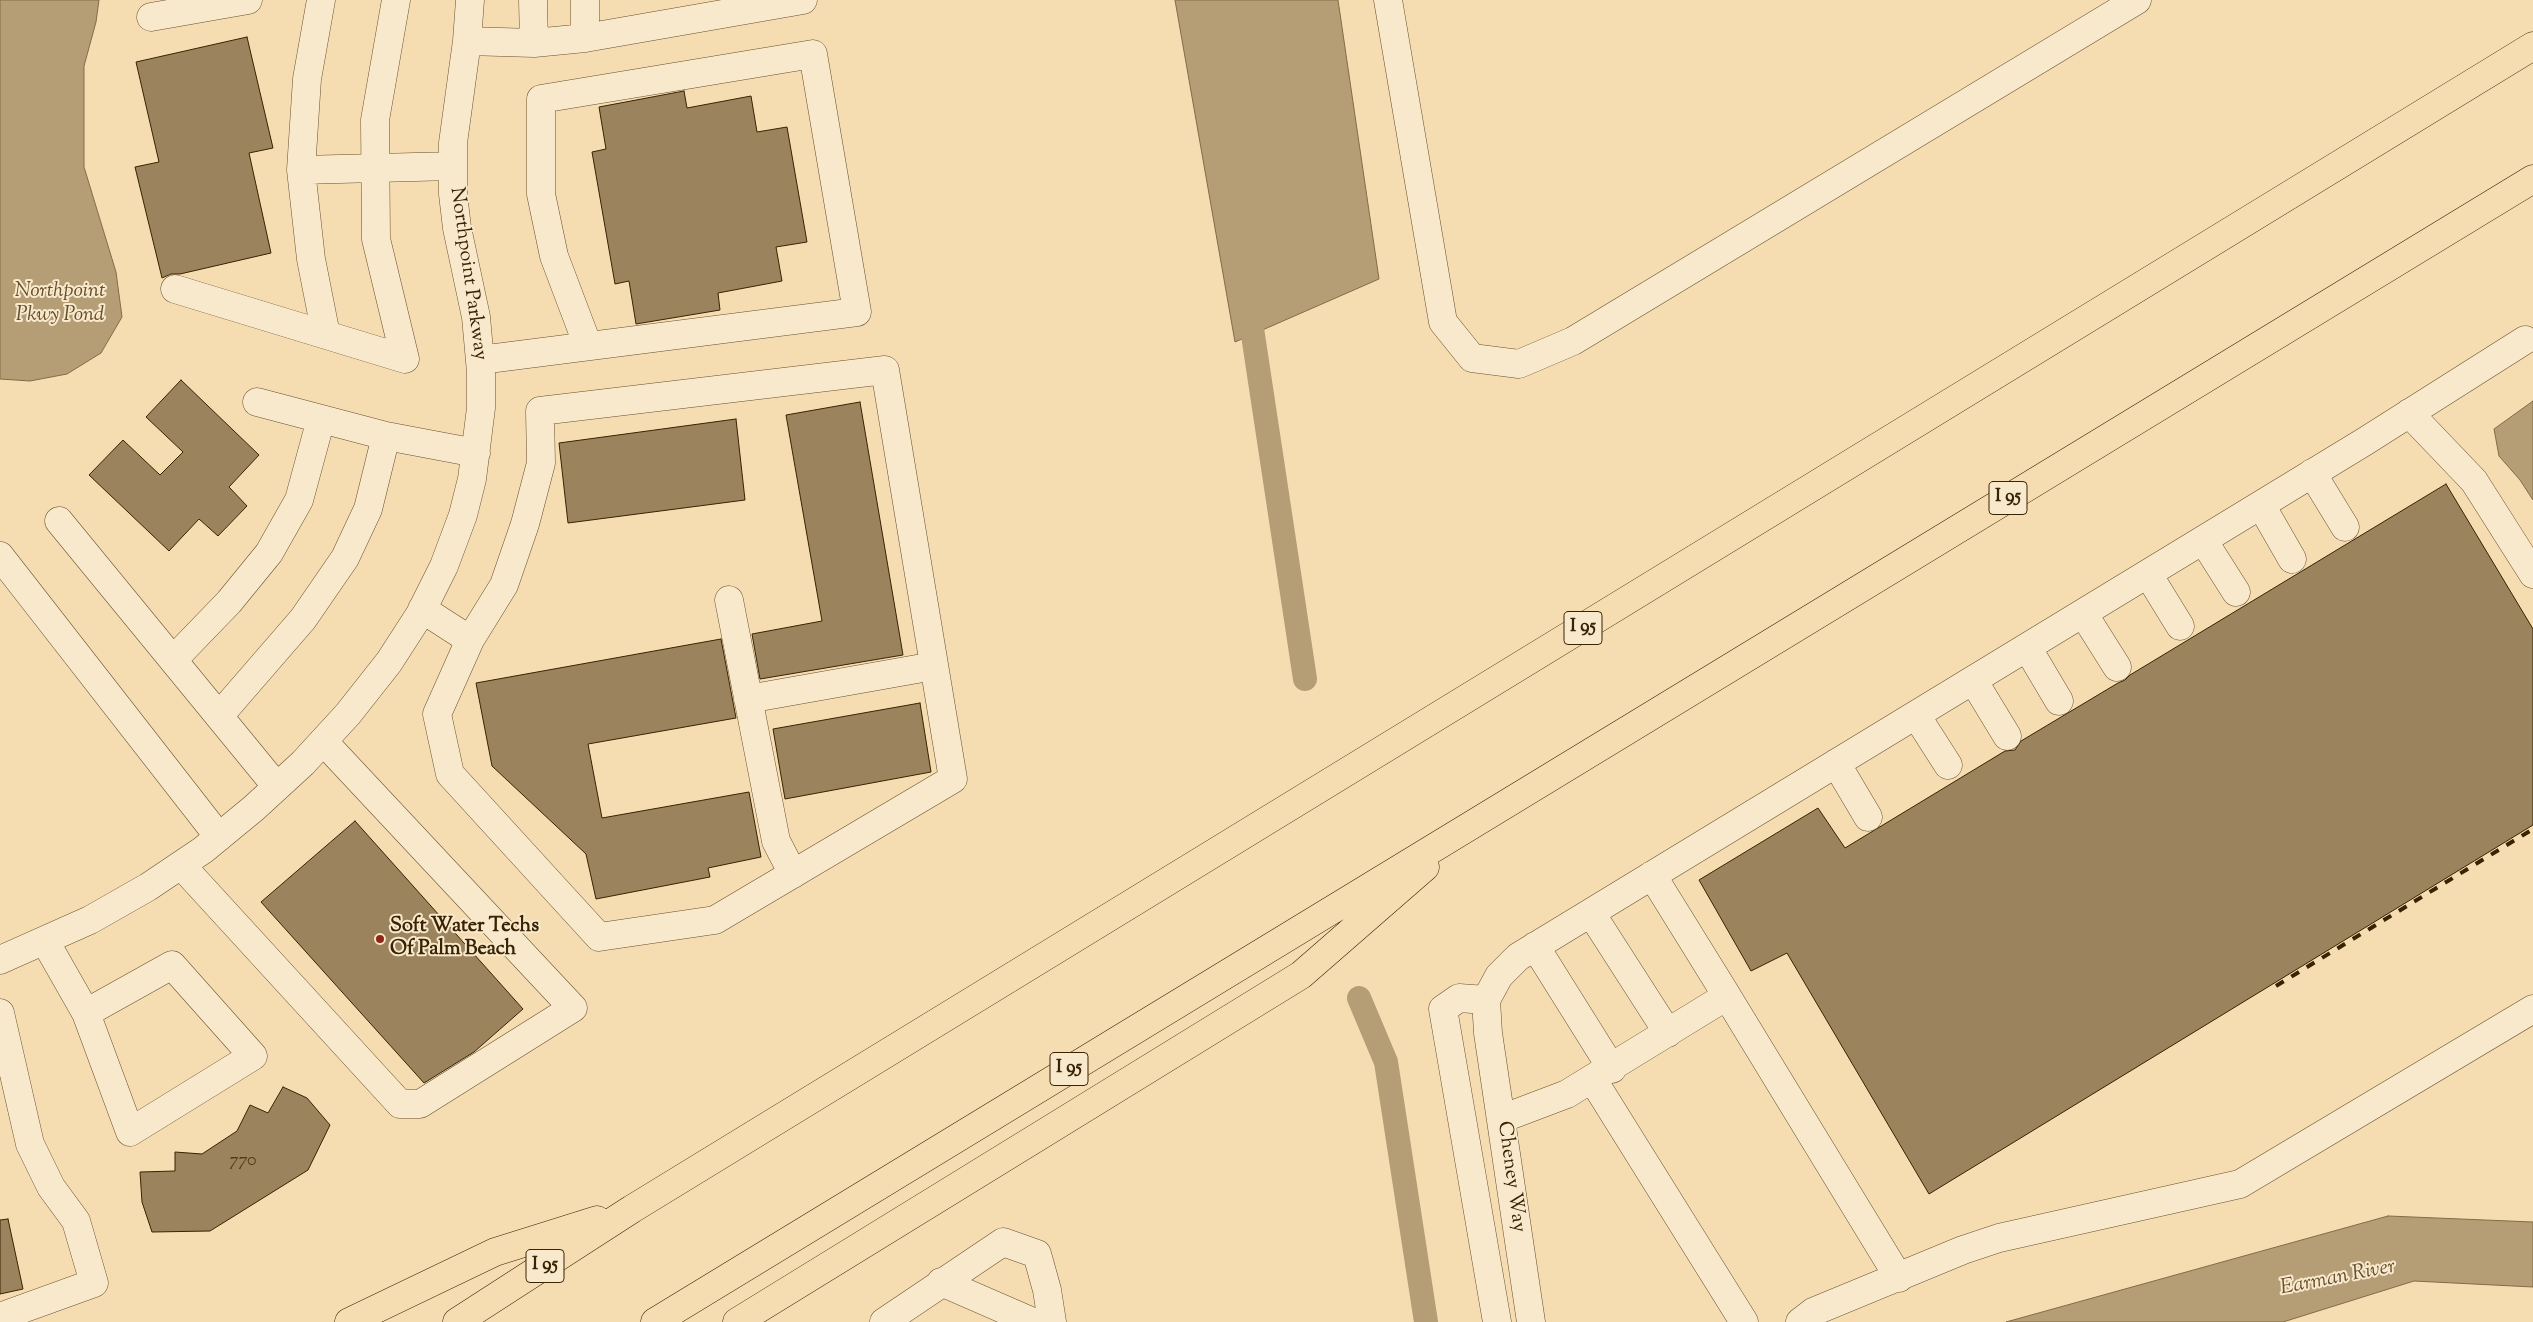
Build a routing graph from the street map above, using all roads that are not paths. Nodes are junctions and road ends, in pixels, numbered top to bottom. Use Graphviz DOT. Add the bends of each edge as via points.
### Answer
graph roads {
  1 [pos="248,0"];
  2 [pos="321,0"];
  3 [pos="396,0"];
  4 [pos="470,0"];
  5 [pos="533,0"];
  6 [pos="585,0"];
  7 [pos="803,0"];
  8 [pos="1388,0"];
  9 [pos="2137,0"];
  10 [pos="151,17"];
  11 [pos="585,38"];
  12 [pos="467,40"];
  13 [pos="534,43"];
  14 [pos="2533,46"];
  15 [pos="453,166"];
  16 [pos="376,168"];
  17 [pos="301,170"];
  18 [pos="2533,179"];
  19 [pos="175,290"];
  20 [pos="326,335"];
  21 [pos="2525,340"];
  22 [pos="588,346"];
  23 [pos="480,360"];
  24 [pos="257,402"];
  25 [pos="2409,413"];
  26 [pos="321,419"];
  27 [pos="386,436"];
  28 [pos="476,453"];
  29 [pos="2312,474"];
  30 [pos="2261,505"];
  31 [pos="60,521"];
  32 [pos="2346,527"];
  33 [pos="2203,540"];
  34 [pos="2292,559"];
  35 [pos="5,571"];
  36 [pos="2148,574"];
  37 [pos="2533,574"];
  38 [pos="2236,592"];
  39 [pos="729,600"];
  40 [pos="422,610"];
  41 [pos="2083,613"];
  42 [pos="2180,626"];
  43 [pos="470,640"];
  44 [pos="2027,647"];
  45 [pos="173,660"];
  46 [pos="934,666"];
  47 [pos="2117,666"];
  48 [pos="1973,680"];
  49 [pos="748,699"];
  50 [pos="2059,701"];
  51 [pos="1916,715"];
  52 [pos="219,716"];
  53 [pos="2007,736"];
  54 [pos="323,741"];
  55 [pos="1836,763"];
  56 [pos="1948,765"];
  57 [pos="277,787"];
  58 [pos="1483,816"];
  59 [pos="1868,817"];
  60 [pos="219,837"];
  61 [pos="181,865"];
  62 [pos="793,874"];
  63 [pos="1652,875"];
  64 [pos="1591,913"];
  65 [pos="45,941"];
  66 [pos="1535,946"];
  67 [pos="0,960"];
  68 [pos="1727,996"];
  69 [pos="1486,1000"];
  70 [pos="2533,1009"];
  71 [pos="86,1013"];
  72 [pos="0,1014"];
  73 [pos="1668,1034"];
  74 [pos="1602,1074"];
  75 [pos="1501,1119"];
  76 [pos="632,1209"];
  77 [pos="1899,1278"];
  78 [pos="941,1282"];
  79 [pos="0,1317"];
  80 [pos="884,1321"];
  81 [pos="349,1322"];
  82 [pos="457,1322"];
  83 [pos="655,1322"];
  84 [pos="737,1322"];
  85 [pos="1033,1322"];
  86 [pos="1052,1322"];
  87 [pos="1496,1322"];
  88 [pos="1531,1322"];
  89 [pos="1744,1322"];
  90 [pos="1800,1322"];
  1 -- 10 [label="street"];
  2 -- 17 [label="street" via="308,79"];
  3 -- 16 [label="street" via="375,120"];
  4 -- 12 [label="street, Northpoint Parkway"];
  5 -- 13 [label="street"];
  6 -- 11 [label="street"];
  7 -- 11 [label="street"];
  8 -- 9 [label="street" via="1443,322 1472,358 1519,364 1574,341"];
  11 -- 13 [label="street"];
  12 -- 13 [label="street"];
  12 -- 15 [label="street, Northpoint Parkway"];
  14 -- 76 [label="highway, I 95"];
  15 -- 16 [label="street"];
  15 -- 23 [label="street, Northpoint Parkway" via="457,228 476,317"];
  16 -- 17 [label="street"];
  16 -- 20 [label="street" via="376,239 404,359"];
  17 -- 20 [label="street" via="311,259"];
  18 -- 58 [label="highway, I 95"];
  19 -- 20 [label="street"];
  21 -- 25 [label="street"];
  22 -- 22 [label="street" via="857,312 813,54 541,99 541,194 554,256"];
  22 -- 23 [label="street"];
  23 -- 28 [label="street, Northpoint Parkway" via="481,408"];
  24 -- 26 [label="street"];
  25 -- 29 [label="street"];
  25 -- 37 [label="street" via="2474,481"];
  26 -- 27 [label="street"];
  26 -- 45 [label="street" via="299,500 269,553 229,602"];
  27 -- 28 [label="street"];
  27 -- 52 [label="street" via="368,509 345,558 303,619"];
  28 -- 40 [label="street, Northpoint Parkway" via="463,514 444,566"];
  29 -- 30 [label="street"];
  29 -- 32 [label="street"];
  30 -- 33 [label="street"];
  30 -- 34 [label="street"];
  31 -- 45 [label="street"];
  33 -- 36 [label="street"];
  33 -- 38 [label="street"];
  35 -- 60 [label="street"];
  36 -- 41 [label="street"];
  36 -- 42 [label="street"];
  39 -- 49 [label="street"];
  40 -- 43 [label="street"];
  40 -- 54 [label="street, Northpoint Parkway" via="389,662"];
  41 -- 44 [label="street"];
  41 -- 47 [label="street"];
  43 -- 46 [label="street" via="504,585 525,524 541,463 540,411 885,370"];
  43 -- 62 [label="street" via="437,714 450,774 599,938 715,920"];
  44 -- 48 [label="street"];
  44 -- 50 [label="street"];
  45 -- 52 [label="street"];
  46 -- 49 [label="street"];
  46 -- 62 [label="street" via="953,779"];
  48 -- 51 [label="street"];
  48 -- 53 [label="street"];
  49 -- 62 [label="street" via="776,841"];
  51 -- 55 [label="street"];
  51 -- 56 [label="street"];
  52 -- 57 [label="street"];
  54 -- 57 [label="street, Northpoint Parkway"];
  54 -- 61 [label="street" via="573,1008 420,1104 400,1104"];
  55 -- 59 [label="street"];
  55 -- 63 [label="street"];
  57 -- 60 [label="street, Northpoint Parkway"];
  58 -- 83 [label="highway, I 95"];
  58 -- 84 [label="highway" via="1302,975"];
  60 -- 61 [label="street, Northpoint Parkway"];
  61 -- 65 [label="street, Northpoint Parkway" via="90,920"];
  63 -- 64 [label="street"];
  63 -- 68 [label="street"];
  64 -- 66 [label="street"];
  64 -- 73 [label="street"];
  65 -- 67 [label="street, Northpoint Parkway"];
  65 -- 71 [label="street"];
  66 -- 69 [label="street" via="1499,976"];
  66 -- 74 [label="street"];
  68 -- 73 [label="street"];
  68 -- 77 [label="street"];
  69 -- 75 [label="street, Cheney Way"];
  69 -- 87 [label="street" via="1459,998 1443,1009"];
  70 -- 77 [label="street" via="2240,1184 1999,1238 1962,1250"];
  71 -- 71 [label="street" via="130,1132 253,1056 172,965"];
  72 -- 79 [label="street" via="30,1144 51,1187 76,1221 94,1283"];
  73 -- 74 [label="street"];
  74 -- 75 [label="street" via="1567,1094"];
  74 -- 89 [label="street"];
  75 -- 88 [label="street, Cheney Way"];
  76 -- 81 [label="highway" via="495,1252"];
  76 -- 82 [label="highway, I 95"];
  77 -- 90 [label="street" via="1813,1312"];
  78 -- 80 [label="street"];
  78 -- 85 [label="street"];
  78 -- 86 [label="street" via="1003,1242 1037,1254"];
}
